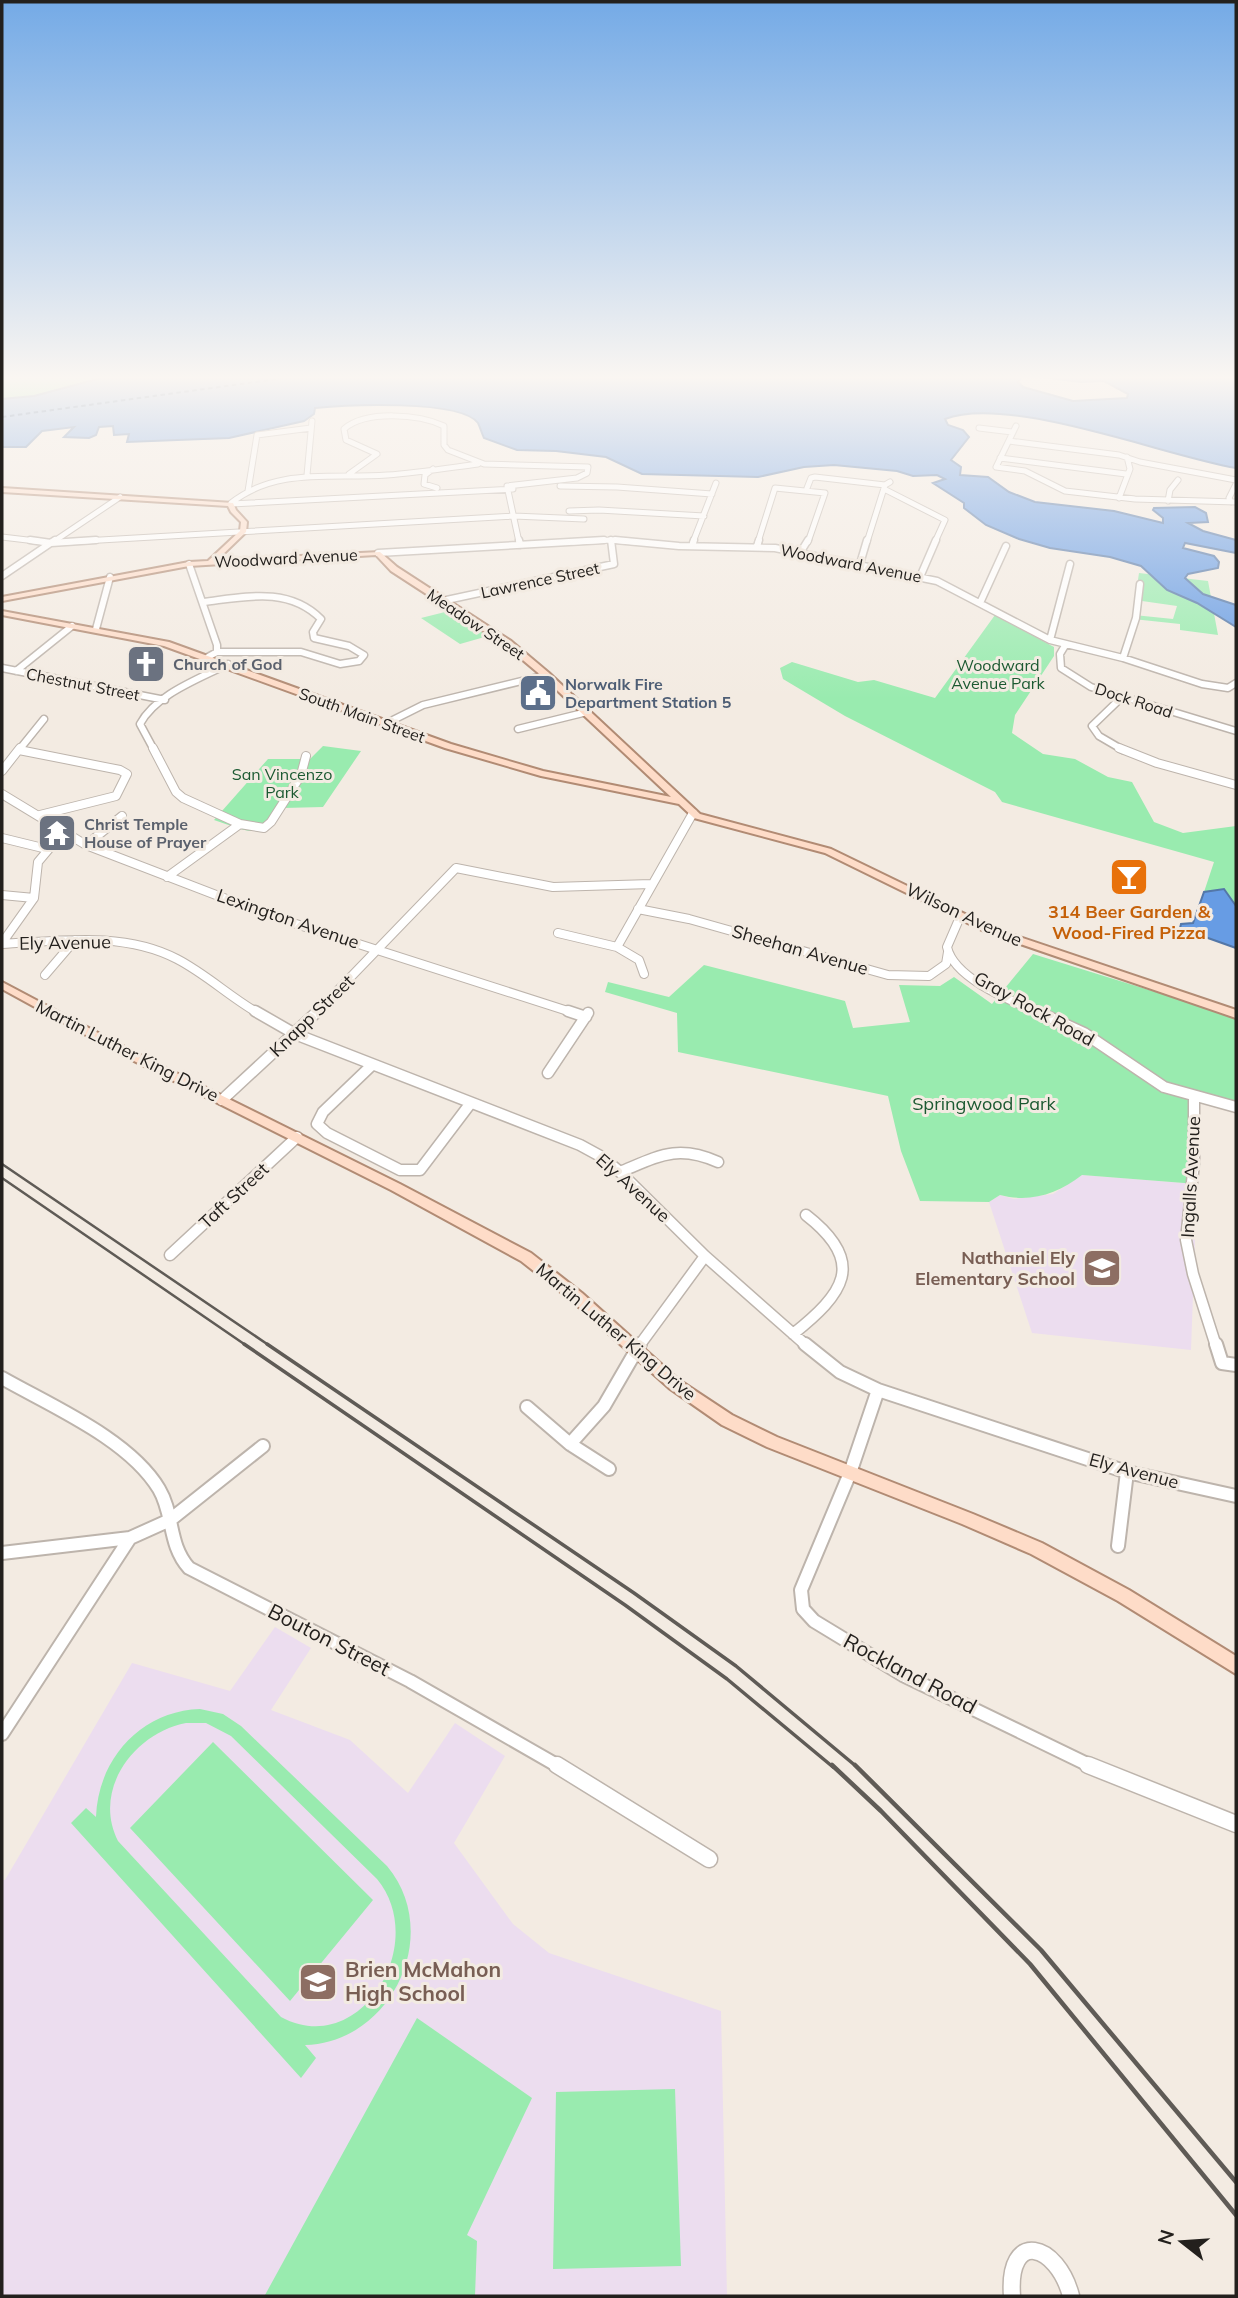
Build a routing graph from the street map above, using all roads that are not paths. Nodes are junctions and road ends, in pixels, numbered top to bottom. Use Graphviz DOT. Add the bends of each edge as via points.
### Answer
graph roads {
  1 [pos="249,484"];
  2 [pos="273,484"];
  3 [pos="425,484"];
  4 [pos="522,484"];
  5 [pos="600,484"];
  6 [pos="606,484"];
  7 [pos="716,484"];
  8 [pos="809,484"];
  9 [pos="880,484"];
  10 [pos="1049,484"];
  11 [pos="1123,484"];
  12 [pos="1175,484"];
  13 [pos="1235,484"];
  14 [pos="887,485"];
  15 [pos="807,488"];
  16 [pos="508,489"];
  17 [pos="2,490"];
  18 [pos="248,491"];
  19 [pos="463,492"];
  20 [pos="712,494"];
  21 [pos="120,497"];
  22 [pos="1119,498"];
  23 [pos="1168,500"];
  24 [pos="1233,502"];
  25 [pos="231,504"];
  26 [pos="569,512"];
  27 [pos="514,516"];
  28 [pos="704,516"];
  29 [pos="584,519"];
  30 [pos="243,531"];
  31 [pos="2,537"];
  32 [pos="611,540"];
  33 [pos="51,543"];
  34 [pos="520,544"];
  35 [pos="692,546"];
  36 [pos="757,546"];
  37 [pos="1006,546"];
  38 [pos="378,553"];
  39 [pos="800,553"];
  40 [pos="211,562"];
  41 [pos="189,564"];
  42 [pos="1070,564"];
  43 [pos="859,567"];
  44 [pos="2,576"];
  45 [pos="110,577"];
  46 [pos="920,577"];
  47 [pos="1140,584"];
  48 [pos="2,599"];
  49 [pos="442,600"];
  50 [pos="204,602"];
  51 [pos="980,603"];
  52 [pos="2,613"];
  53 [pos="72,626"];
  54 [pos="96,629"];
  55 [pos="1050,639"];
  56 [pos="1066,644"];
  57 [pos="217,652"];
  58 [pos="208,657"];
  59 [pos="1124,658"];
  60 [pos="228,664"];
  61 [pos="2,668"];
  62 [pos="16,671"];
  63 [pos="546,675"];
  64 [pos="1236,682"];
  65 [pos="1121,698"];
  66 [pos="165,700"];
  67 [pos="587,712"];
  68 [pos="44,719"];
  69 [pos="386,724"];
  70 [pos="518,729"];
  71 [pos="1236,731"];
  72 [pos="19,750"];
  73 [pos="306,756"];
  74 [pos="2,771"];
  75 [pos="1236,785"];
  76 [pos="2,794"];
  77 [pos="683,802"];
  78 [pos="693,813"];
  79 [pos="40,815"];
  80 [pos="122,816"];
  81 [pos="240,824"];
  82 [pos="64,831"];
  83 [pos="2,838"];
  84 [pos="86,845"];
  85 [pos="47,849"];
  86 [pos="167,877"];
  87 [pos="651,884"];
  88 [pos="2,895"];
  89 [pos="34,898"];
  90 [pos="638,909"];
  91 [pos="960,917"];
  92 [pos="558,933"];
  93 [pos="75,940"];
  94 [pos="2,943"];
  95 [pos="617,947"];
  96 [pos="378,951"];
  97 [pos="948,952"];
  98 [pos="644,974"];
  99 [pos="45,975"];
  100 [pos="2,985"];
  101 [pos="1236,1014"];
  102 [pos="295,1034"];
  103 [pos="372,1065"];
  104 [pos="548,1073"];
  105 [pos="1194,1097"];
  106 [pos="222,1100"];
  107 [pos="470,1104"];
  108 [pos="1236,1107"];
  109 [pos="297,1137"];
  110 [pos="718,1162"];
  111 [pos="620,1172"];
  112 [pos="806,1215"];
  113 [pos="170,1255"];
  114 [pos="705,1256"];
  115 [pos="793,1334"];
  116 [pos="636,1350"];
  117 [pos="1236,1365"];
  118 [pos="2,1378"];
  119 [pos="878,1390"];
  120 [pos="527,1407"];
  121 [pos="570,1444"];
  122 [pos="263,1446"];
  123 [pos="609,1469"];
  124 [pos="1127,1472"];
  125 [pos="850,1473"];
  126 [pos="1236,1496"];
  127 [pos="170,1520"];
  128 [pos="130,1538"];
  129 [pos="1118,1546"];
  130 [pos="2,1553"];
  131 [pos="1236,1666"];
  132 [pos="2,1734"];
  133 [pos="1236,1825"];
  134 [pos="709,1859"];
  135 [pos="1012,2296"];
  136 [pos="1072,2296"];
  1 -- 18 [label="street"];
  2 -- 18 [label="street"];
  3 -- 19 [label="street"];
  4 -- 16 [label="street"];
  5 -- 16 [label="street"];
  6 -- 20 [label="street"];
  7 -- 20 [label="street"];
  8 -- 15 [label="street"];
  9 -- 14 [label="street"];
  10 -- 22 [label="street" via="1059,490"];
  11 -- 22 [label="street"];
  12 -- 23 [label="street"];
  13 -- 24 [label="street" via="1229,498"];
  14 -- 43 [label="street"];
  14 -- 46 [label="street" via="945,520"];
  15 -- 36 [label="street" via="775,488"];
  15 -- 39 [label="street" via="825,493"];
  16 -- 19 [label="street"];
  16 -- 27 [label="street"];
  17 -- 21 [label="main road"];
  18 -- 25 [label="street"];
  19 -- 25 [label="street"];
  20 -- 28 [label="street"];
  21 -- 25 [label="main road"];
  21 -- 33 [label="street"];
  22 -- 23 [label="street"];
  23 -- 24 [label="street"];
  25 -- 30 [label="main road" via="244,522"];
  26 -- 28 [label="street"];
  27 -- 29 [label="street"];
  27 -- 30 [label="street"];
  27 -- 34 [label="street"];
  28 -- 35 [label="street"];
  30 -- 33 [label="street"];
  30 -- 40 [label="main road"];
  31 -- 33 [label="street"];
  32 -- 34 [label="street, Woodward Avenue"];
  32 -- 35 [label="street, Woodward Avenue"];
  32 -- 49 [label="street, Lawrence Street" via="614,564"];
  33 -- 44 [label="street"];
  34 -- 38 [label="street, Woodward Avenue"];
  35 -- 36 [label="street, Woodward Avenue"];
  36 -- 39 [label="street, Woodward Avenue"];
  37 -- 51 [label="street"];
  38 -- 40 [label="main road, Woodward Avenue"];
  38 -- 49 [label="main road, Meadow Street"];
  39 -- 43 [label="street, Woodward Avenue"];
  40 -- 41 [label="main road, Woodward Avenue"];
  41 -- 45 [label="main road, Woodward Avenue"];
  41 -- 50 [label="street"];
  42 -- 55 [label="street"];
  43 -- 46 [label="street, Woodward Avenue"];
  45 -- 48 [label="main road, Woodward Avenue"];
  45 -- 54 [label="street"];
  46 -- 51 [label="street, Woodward Avenue" via="943,583"];
  47 -- 59 [label="street"];
  49 -- 63 [label="main road, Meadow Street" via="508,643"];
  50 -- 57 [label="street"];
  50 -- 57 [label="street" via="271,596 307,605 321,619 314,638 349,646 364,655 359,661 340,664 301,652"];
  51 -- 55 [label="street, Woodward Avenue"];
  52 -- 53 [label="main road, South Main Street"];
  53 -- 54 [label="main road, South Main Street"];
  53 -- 62 [label="street"];
  54 -- 58 [label="main road, South Main Street"];
  55 -- 56 [label="street, Woodward Avenue"];
  56 -- 59 [label="street, Woodward Avenue"];
  56 -- 65 [label="street, Dock Road" via="1059,664 1063,671"];
  57 -- 58 [label="street"];
  58 -- 60 [label="main road, South Main Street"];
  59 -- 64 [label="street, Woodward Avenue" via="1220,688"];
  60 -- 66 [label="street"];
  60 -- 69 [label="main road, South Main Street"];
  61 -- 62 [label="street, Chestnut Street"];
  62 -- 66 [label="street, Chestnut Street"];
  63 -- 67 [label="main road, Meadow Street"];
  63 -- 69 [label="street" via="423,705"];
  65 -- 71 [label="street, Dock Road"];
  65 -- 75 [label="street" via="1092,726 1100,738 1161,765"];
  66 -- 81 [label="street" via="143,715 140,724 176,792"];
  67 -- 70 [label="street"];
  67 -- 77 [label="main road, Meadow Street"];
  68 -- 72 [label="street"];
  69 -- 77 [label="main road, South Main Street" via="530,770"];
  72 -- 74 [label="street"];
  72 -- 79 [label="street" via="127,774 116,796"];
  73 -- 81 [label="street" via="301,775 268,825 260,829"];
  76 -- 79 [label="street, Lexington Avenue"];
  77 -- 78 [label="main road, Meadow Street"];
  78 -- 87 [label="street"];
  78 -- 91 [label="main road, Wilson Avenue" via="828,851"];
  79 -- 82 [label="street, Lexington Avenue"];
  80 -- 84 [label="street"];
  81 -- 86 [label="street"];
  82 -- 84 [label="street, Lexington Avenue"];
  82 -- 85 [label="street"];
  83 -- 85 [label="street"];
  84 -- 86 [label="street, Lexington Avenue"];
  85 -- 89 [label="street" via="35,872"];
  86 -- 96 [label="street, Lexington Avenue"];
  87 -- 90 [label="street"];
  87 -- 96 [label="street, Knapp Street" via="554,887 456,868"];
  88 -- 89 [label="street"];
  89 -- 94 [label="street"];
  90 -- 95 [label="street"];
  90 -- 97 [label="street, Sheehan Avenue" via="888,975 929,976 946,964"];
  91 -- 97 [label="street" via="948,939"];
  91 -- 101 [label="main road, Wilson Avenue"];
  92 -- 95 [label="street"];
  93 -- 94 [label="street, Ely Avenue"];
  93 -- 99 [label="street"];
  93 -- 102 [label="street, Ely Avenue" via="117,941 177,959"];
  95 -- 98 [label="street" via="639,960"];
  96 -- 102 [label="street, Knapp Street"];
  96 -- 104 [label="street, Lexington Avenue" via="587,1015"];
  97 -- 105 [label="street, Gray Rock Road" via="974,979 1007,999 1086,1035 1146,1077"];
  100 -- 106 [label="main road, Martin Luther King Drive" via="88,1035"];
  102 -- 103 [label="street, Ely Avenue"];
  102 -- 106 [label="street, Knapp Street"];
  103 -- 107 [label="street, Ely Avenue"];
  103 -- 107 [label="street" via="323,1112 317,1124 400,1170 415,1171 429,1160"];
  105 -- 108 [label="street, Gray Rock Road"];
  105 -- 117 [label="street, Ingalls Avenue" via="1194,1163 1186,1240 1222,1363"];
  106 -- 109 [label="main road, Martin Luther King Drive"];
  107 -- 111 [label="street, Ely Avenue" via="580,1145"];
  109 -- 113 [label="street, Taft Street"];
  109 -- 116 [label="main road, Martin Luther King Drive" via="526,1257 561,1281"];
  110 -- 111 [label="street" via="697,1151 677,1150"];
  111 -- 114 [label="street, Ely Avenue"];
  112 -- 115 [label="street" via="822,1226 842,1258 840,1287 824,1308"];
  114 -- 115 [label="street, Ely Avenue"];
  114 -- 116 [label="street"];
  115 -- 119 [label="street, Ely Avenue" via="840,1372"];
  116 -- 121 [label="street" via="604,1406"];
  116 -- 125 [label="main road, Martin Luther King Drive" via="726,1420"];
  118 -- 127 [label="street, Bouton Street" via="103,1436 139,1466 159,1489"];
  119 -- 124 [label="street, Ely Avenue"];
  119 -- 125 [label="street, Rockland Road"];
  120 -- 121 [label="street"];
  121 -- 123 [label="street"];
  122 -- 127 [label="street"];
  124 -- 126 [label="street, Ely Avenue"];
  124 -- 129 [label="street"];
  125 -- 131 [label="main road, Martin Luther King Drive" via="1060,1559 1132,1598"];
  125 -- 133 [label="street, Rockland Road" via="801,1590 803,1609 814,1621 903,1675 1074,1759"];
  127 -- 128 [label="street"];
  127 -- 134 [label="street, Bouton Street" via="178,1559 188,1568 524,1744"];
  128 -- 130 [label="street"];
  128 -- 132 [label="street"];
  135 -- 136 [label="street" via="1010,2272 1015,2260 1032,2250 1043,2251 1062,2267"];
}
